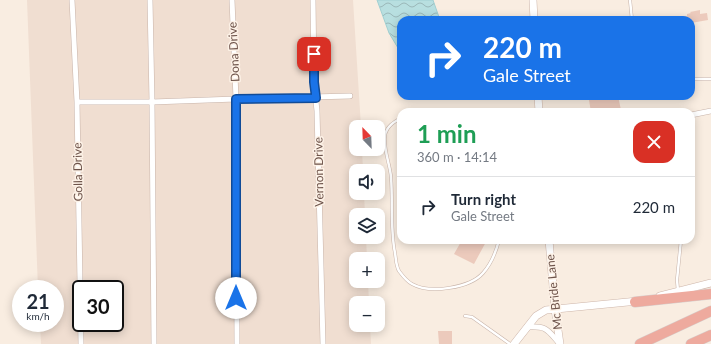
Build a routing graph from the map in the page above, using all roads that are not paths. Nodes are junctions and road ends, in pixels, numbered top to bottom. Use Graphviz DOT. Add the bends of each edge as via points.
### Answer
graph roads {
  1 [pos="72,0"];
  2 [pos="150,0"];
  3 [pos="232,0"];
  4 [pos="313,0"];
  5 [pos="534,0"];
  6 [pos="630,0"];
  7 [pos="534,16"];
  8 [pos="632,16"];
  9 [pos="695,79"];
  10 [pos="711,79"];
  11 [pos="350,96"];
  12 [pos="316,98"];
  13 [pos="236,99"];
  14 [pos="77,102"];
  15 [pos="152,102"];
  16 [pos="711,111"];
  17 [pos="695,114"];
  18 [pos="397,121"];
  19 [pos="497,244"];
  20 [pos="549,244"];
  21 [pos="681,244"];
  22 [pos="711,283"];
  23 [pos="678,291"];
  24 [pos="711,294"];
  25 [pos="635,302"];
  26 [pos="555,309"];
  27 [pos="711,311"];
  28 [pos="466,316"];
  29 [pos="527,327"];
  30 [pos="711,335"];
  31 [pos="81,344"];
  32 [pos="154,344"];
  33 [pos="237,344"];
  34 [pos="323,344"];
  35 [pos="510,344"];
  36 [pos="514,344"];
  37 [pos="560,344"];
  38 [pos="640,344"];
  39 [pos="691,344"];
  1 -- 14 [label="street, Golla Drive"];
  2 -- 15 [label="street"];
  3 -- 13 [label="street, Dona Drive"];
  4 -- 12 [label="street, Vernon Drive"];
  5 -- 7 [label="main road"];
  6 -- 8 [label="lane"];
  9 -- 10 [label="lane"];
  11 -- 12 [label="street"];
  12 -- 13 [label="street"];
  12 -- 34 [label="street, Vernon Drive"];
  13 -- 15 [label="street"];
  13 -- 33 [label="street, Dona Drive"];
  14 -- 15 [label="street"];
  14 -- 31 [label="street, Golla Drive"];
  15 -- 32 [label="street"];
  16 -- 17 [label="street"];
  18 -- 19 [label="lane" via="389,126 385,134 385,144 391,176 392,238 400,272 411,284 423,288 450,288 467,284 483,274"];
  20 -- 26 [label="main road, Mc Bride Lane"];
  21 -- 23 [label="lane"];
  22 -- 23 [label="main road"];
  23 -- 25 [label="main road"];
  24 -- 25 [label="highway"];
  25 -- 26 [label="main road"];
  26 -- 29 [label="main road" via="541,312"];
  26 -- 37 [label="main road, Mc Bride Lane"];
  27 -- 38 [label="highway"];
  28 -- 35 [label="lane" via="472,317"];
  29 -- 36 [label="main road"];
  29 -- 37 [label="street" via="544,328"];
  30 -- 39 [label="highway"];
}
